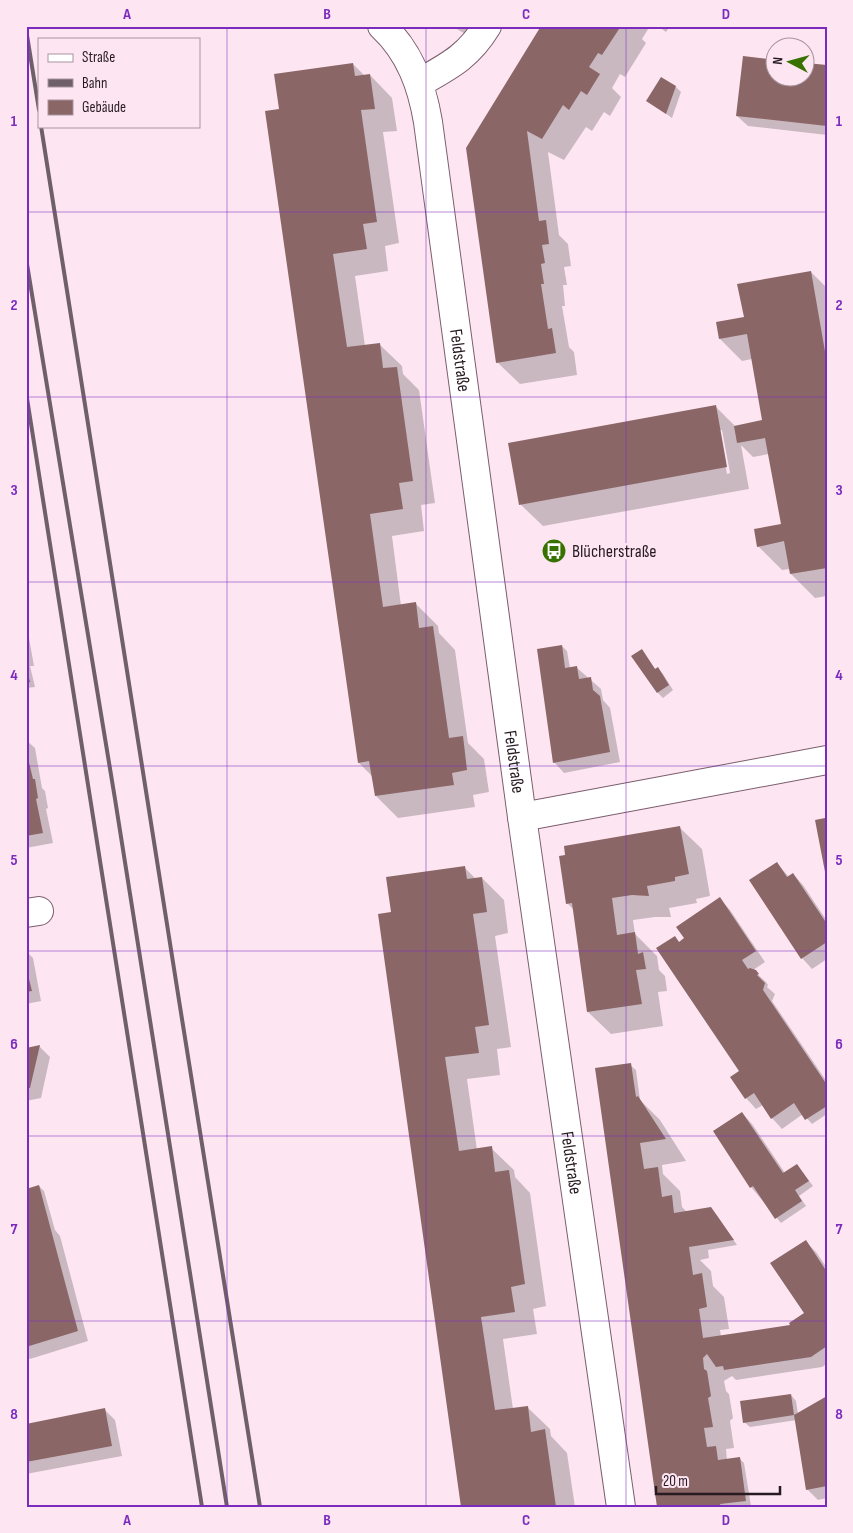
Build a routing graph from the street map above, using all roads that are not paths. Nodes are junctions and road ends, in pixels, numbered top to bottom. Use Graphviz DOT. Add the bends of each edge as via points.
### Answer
graph roads {
  1 [pos="382,26"];
  2 [pos="487,26"];
  3 [pos="419,83"];
  4 [pos="827,760"];
  5 [pos="522,817"];
  6 [pos="621,1507"];
  1 -- 3 [label="street, Feldstraße" via="412,65"];
  2 -- 3 [label="street" via="458,61"];
  3 -- 5 [label="street, Feldstraße" via="430,132"];
  4 -- 5 [label="street"];
  5 -- 6 [label="street, Feldstraße"];
}
